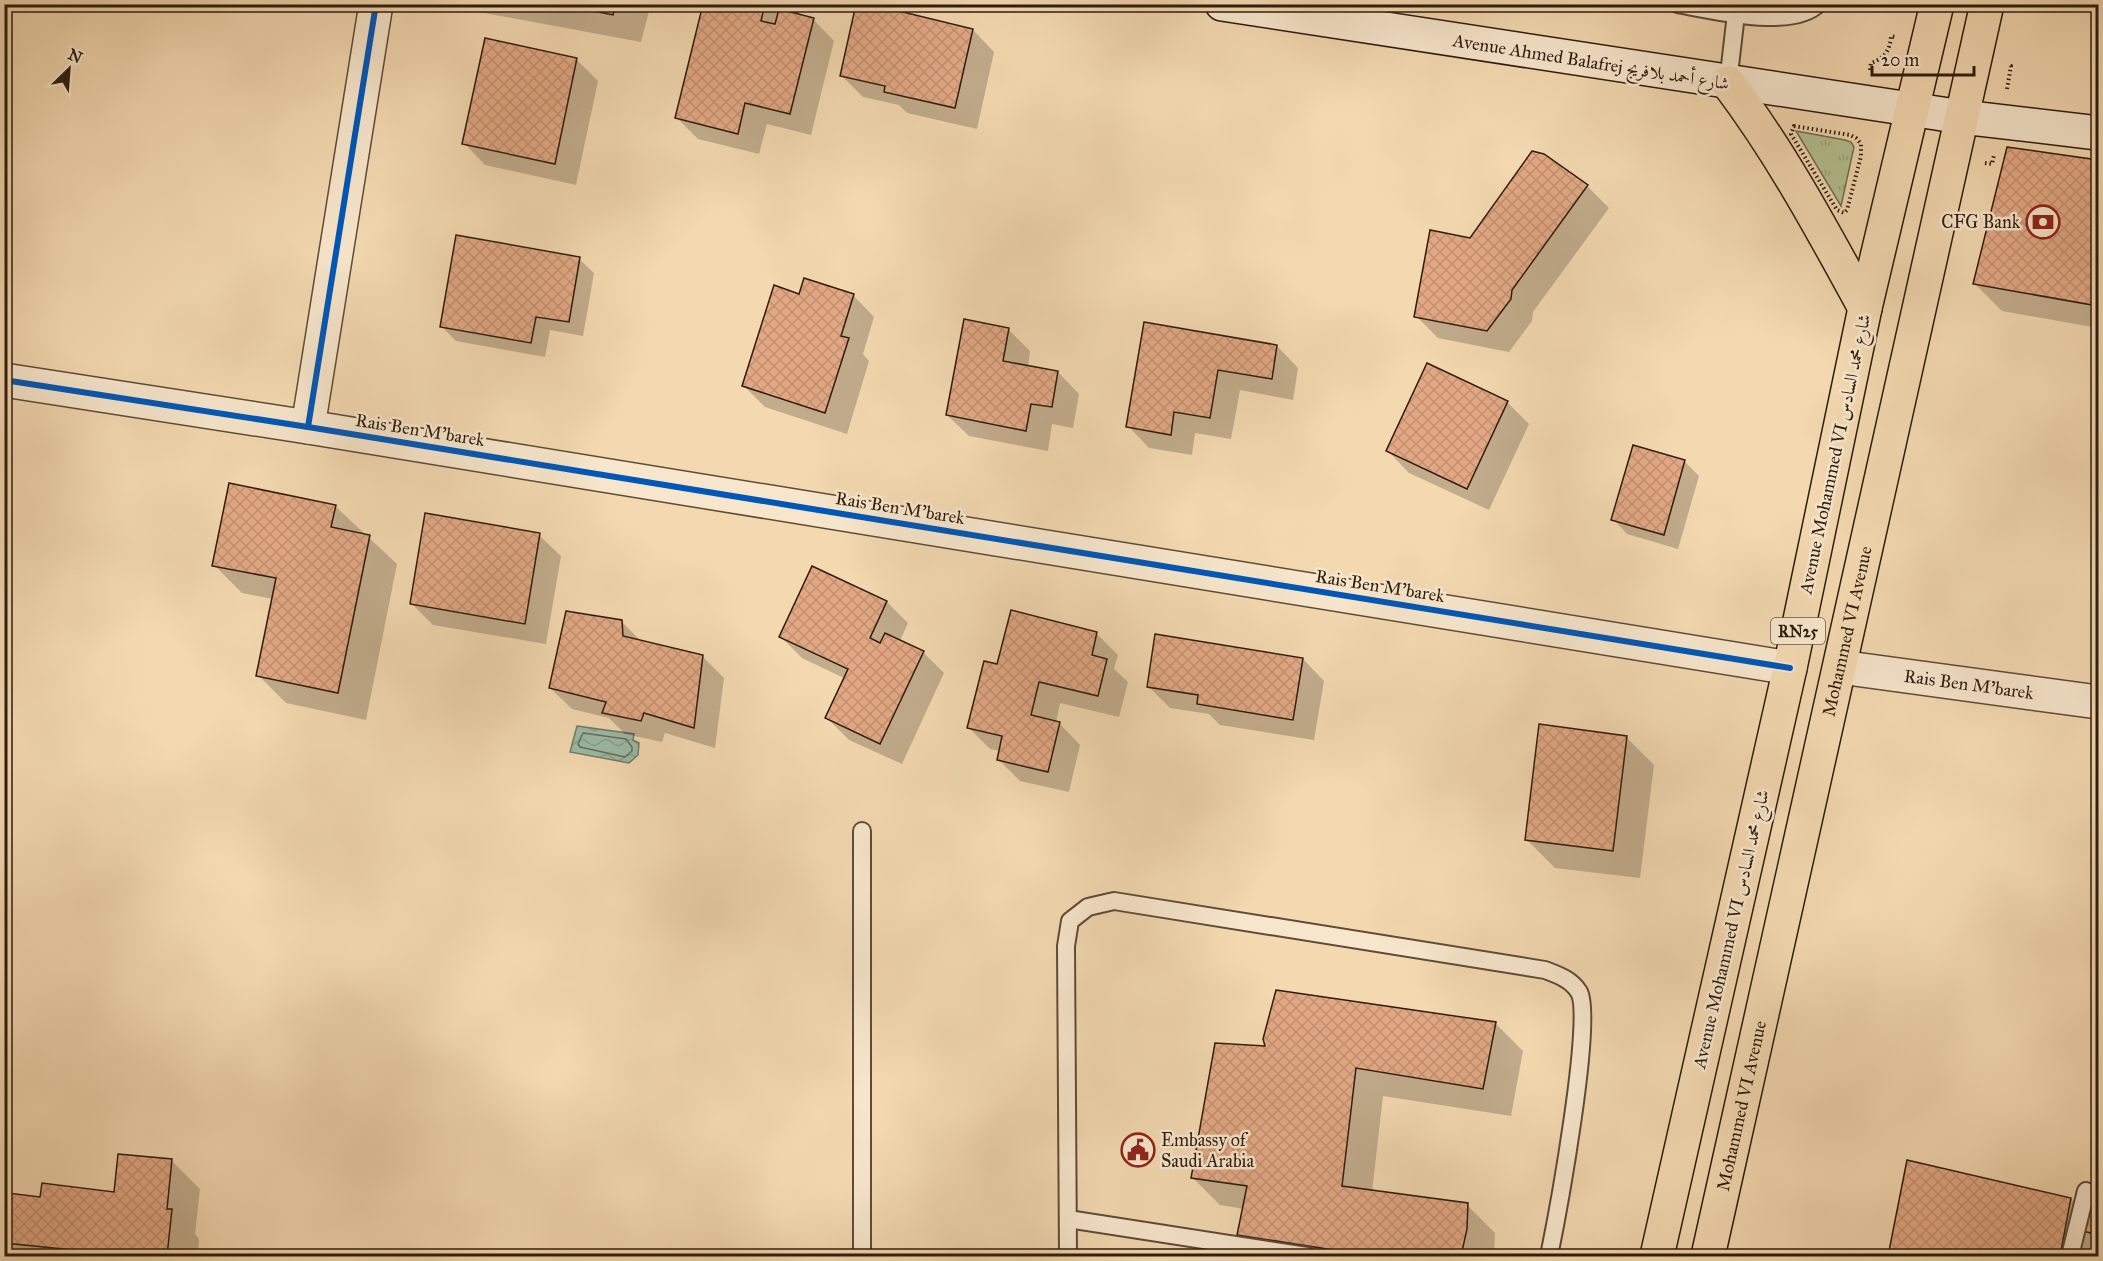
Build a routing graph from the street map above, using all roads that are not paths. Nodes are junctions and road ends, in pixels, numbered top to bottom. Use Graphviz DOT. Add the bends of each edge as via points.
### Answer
graph roads {
  1 [pos="376,4"];
  2 [pos="1222,4"];
  3 [pos="1677,4"];
  4 [pos="1818,4"];
  5 [pos="1937,4"];
  6 [pos="1987,4"];
  7 [pos="1736,14"];
  8 [pos="1728,82"];
  9 [pos="1912,109"];
  10 [pos="1962,117"];
  11 [pos="2098,134"];
  12 [pos="1865,308"];
  13 [pos="4,380"];
  14 [pos="308,427"];
  15 [pos="1840,667"];
  16 [pos="1790,668"];
  17 [pos="2098,702"];
  18 [pos="862,831"];
  19 [pos="2086,1191"];
  20 [pos="1068,1220"];
  21 [pos="862,1257"];
  22 [pos="1068,1257"];
  23 [pos="1307,1257"];
  24 [pos="1549,1257"];
  25 [pos="1657,1257"];
  26 [pos="1708,1257"];
  27 [pos="2070,1257"];
  1 -- 14 [label="street"];
  2 -- 8 [label="street, Avenue Ahmed Balafrej شارع أحمد بلافريج"];
  3 -- 7 [label="lane"];
  4 -- 7 [label="lane" via="1794,16"];
  5 -- 9 [label="main road, Avenue Mohammed VI شارع محمد السادس / RN25"];
  6 -- 10 [label="main road, Mohammed VI Avenue / RN25"];
  7 -- 8 [label="lane"];
  8 -- 9 [label="street, Avenue Ahmed Balafrej شارع أحمد بلافريج"];
  8 -- 12 [label="main road" via="1794,181"];
  9 -- 10 [label="street, Avenue Ahmed Balafrej شارع أحمد بلافريج"];
  9 -- 12 [label="main road, Avenue Mohammed VI شارع محمد السادس / RN25"];
  10 -- 11 [label="street, Avenue Ahmed Balafrej شارع أحمد بلافريج"];
  10 -- 15 [label="main road, Mohammed VI Avenue / RN25"];
  12 -- 16 [label="main road, Avenue Mohammed VI شارع محمد السادس / RN25"];
  13 -- 14 [label="street, Rais Ben M’barek"];
  14 -- 16 [label="street, Rais Ben M’barek"];
  15 -- 17 [label="street, Rais Ben M’barek"];
  15 -- 26 [label="main road, Mohammed VI Avenue / RN25"];
  16 -- 25 [label="main road, Avenue Mohammed VI شارع محمد السادس / RN25"];
  18 -- 21 [label="lane"];
  19 -- 27 [label="lane"];
  20 -- 22 [label="lane"];
  20 -- 23 [label="lane"];
  20 -- 24 [label="lane" via="1066,946 1070,921 1088,907 1114,901 1545,969 1565,977 1580,993 1583,1022 1575,1100"];
}
